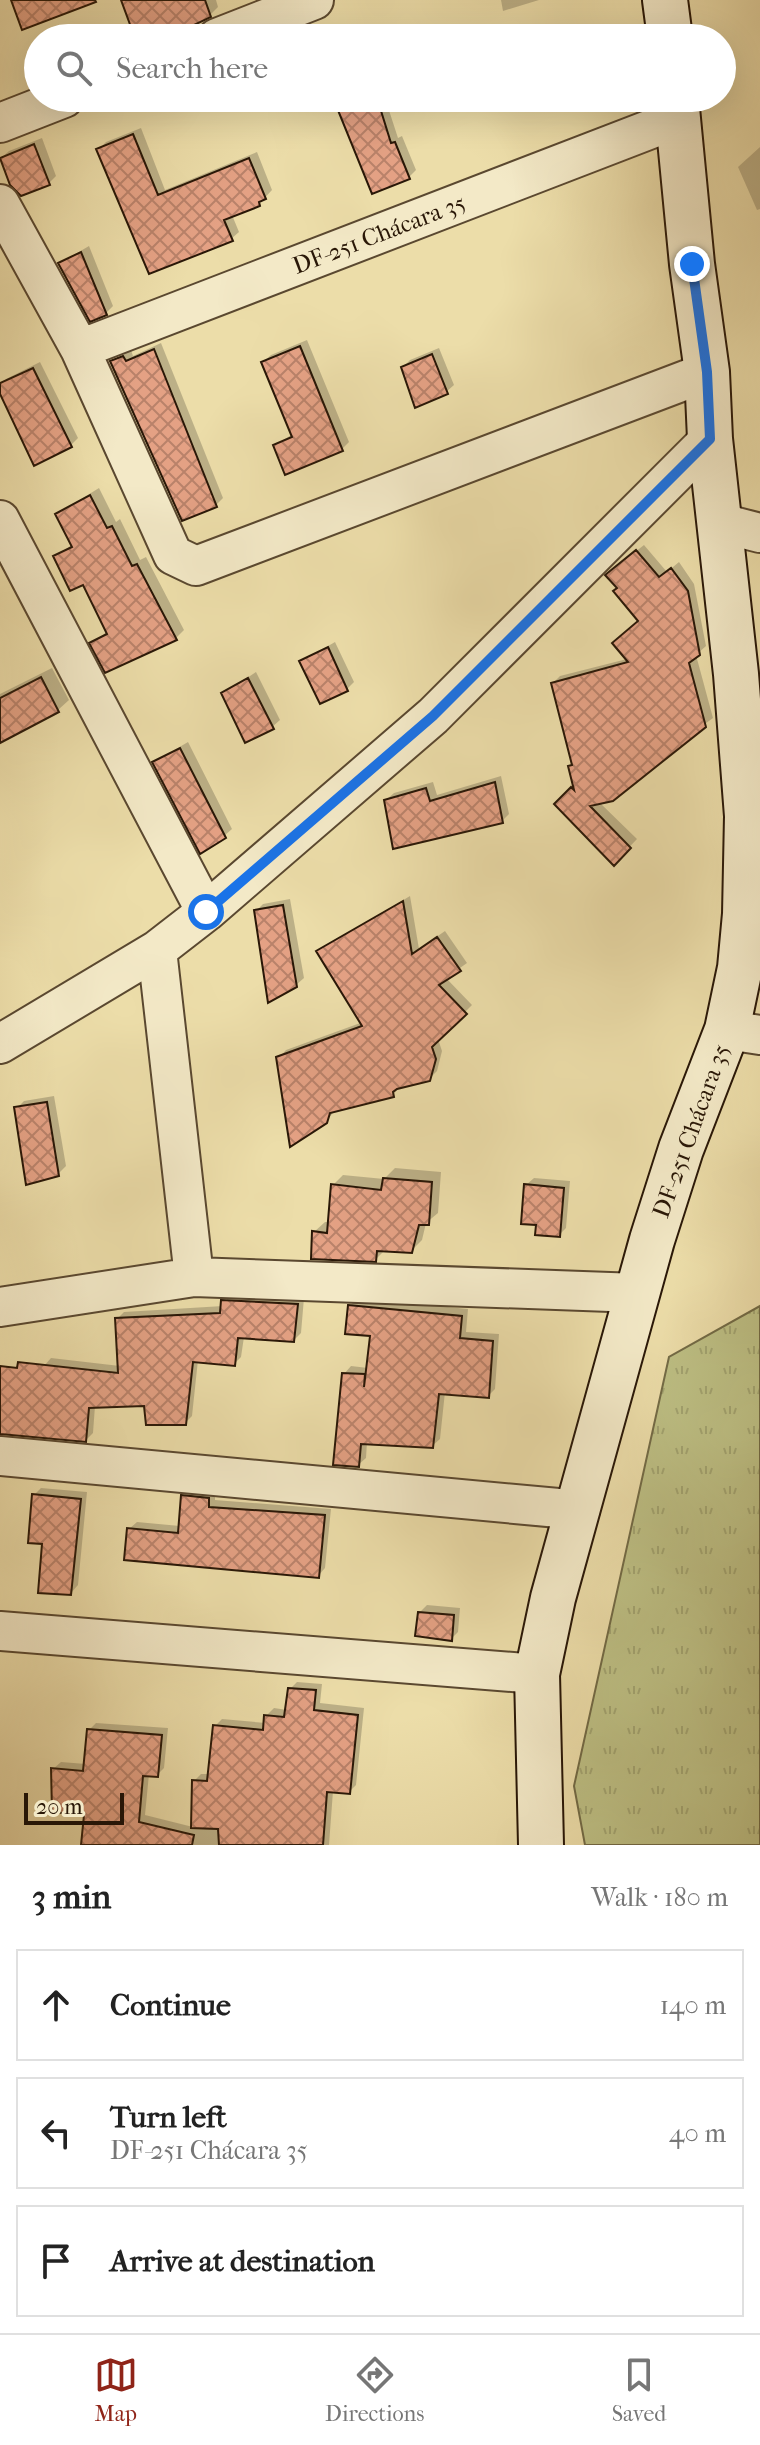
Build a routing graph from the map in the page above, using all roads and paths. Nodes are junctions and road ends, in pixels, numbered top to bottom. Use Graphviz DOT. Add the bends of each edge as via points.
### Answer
graph roads {
  1 [pos="314,0"];
  2 [pos="665,0"];
  3 [pos="253,24"];
  4 [pos="668,24"];
  5 [pos="28,112"];
  6 [pos="666,112"];
  7 [pos="676,112"];
  8 [pos="0,123"];
  9 [pos="0,204"];
  10 [pos="80,349"];
  11 [pos="707,372"];
  12 [pos="710,439"];
  13 [pos="0,520"];
  14 [pos="740,528"];
  15 [pos="753,817"];
  16 [pos="206,912"];
  17 [pos="157,950"];
  18 [pos="744,1033"];
  19 [pos="4,1034"];
  20 [pos="194,1277"];
  21 [pos="638,1293"];
  22 [pos="0,1307"];
  23 [pos="0,1456"];
  24 [pos="580,1510"];
  25 [pos="0,1631"];
  26 [pos="537,1674"];
  27 [pos="541,1845"];
  1 -- 3 [label="street"];
  2 -- 4 [label="street"];
  5 -- 8 [label="street"];
  6 -- 10 [label="street, DF-251 Chácara 35"];
  7 -- 11 [label="street, DF-251 Chácara 35"];
  9 -- 10 [label="street"];
  10 -- 11 [label="street" via="173,555 196,566"];
  11 -- 12 [label="street, DF-251 Chácara 35"];
  12 -- 14 [label="street, DF-251 Chácara 35"];
  12 -- 16 [label="street" via="433,716"];
  13 -- 16 [label="street"];
  14 -- 15 [label="street, DF-251 Chácara 35"];
  15 -- 18 [label="street, DF-251 Chácara 35" via="740,968"];
  16 -- 17 [label="street"];
  17 -- 19 [label="street"];
  17 -- 20 [label="street"];
  18 -- 21 [label="street, DF-251 Chácara 35" via="681,1149"];
  20 -- 21 [label="street"];
  20 -- 22 [label="street"];
  21 -- 24 [label="street, DF-251 Chácara 35"];
  23 -- 24 [label="street"];
  24 -- 26 [label="street, DF-251 Chácara 35"];
  25 -- 26 [label="street"];
  26 -- 27 [label="street, DF-251 Chácara 35"];
}
